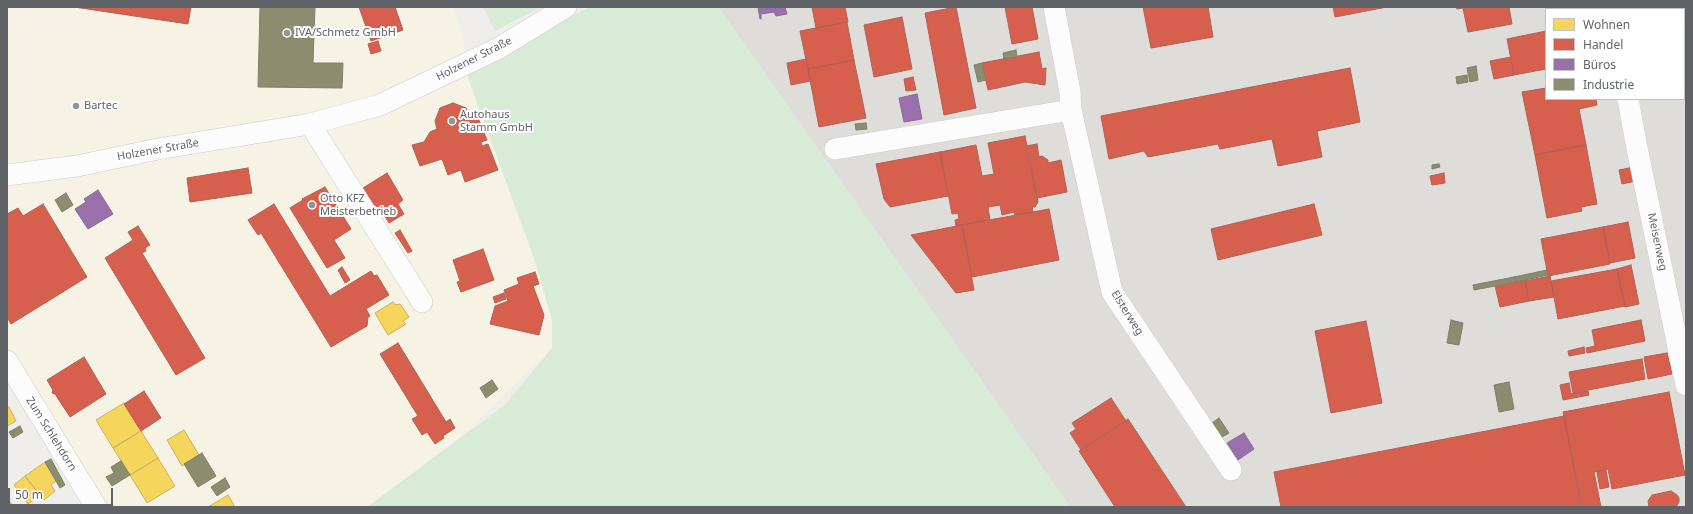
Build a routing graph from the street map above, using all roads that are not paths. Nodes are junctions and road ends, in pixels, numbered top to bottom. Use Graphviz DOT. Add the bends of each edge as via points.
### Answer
graph roads {
  1 [pos="566,7"];
  2 [pos="1054,7"];
  3 [pos="1628,100"];
  4 [pos="1071,110"];
  5 [pos="310,124"];
  6 [pos="835,149"];
  7 [pos="7,175"];
  8 [pos="422,302"];
  9 [pos="7,361"];
  10 [pos="13,385"];
  11 [pos="1686,385"];
  12 [pos="1231,470"];
  13 [pos="96,507"];
  1 -- 5 [label="street, Holzener Straße" via="499,48 380,105"];
  2 -- 4 [label="street, Elsterweg"];
  3 -- 11 [label="street, Meisenweg"];
  4 -- 6 [label="street"];
  4 -- 12 [label="street, Elsterweg" via="1112,292"];
  5 -- 7 [label="street, Holzener Straße" via="158,149 77,166"];
  5 -- 8 [label="street"];
  9 -- 10 [label="street, Zum Schlehdorn"];
  10 -- 13 [label="street, Zum Schlehdorn"];
}
